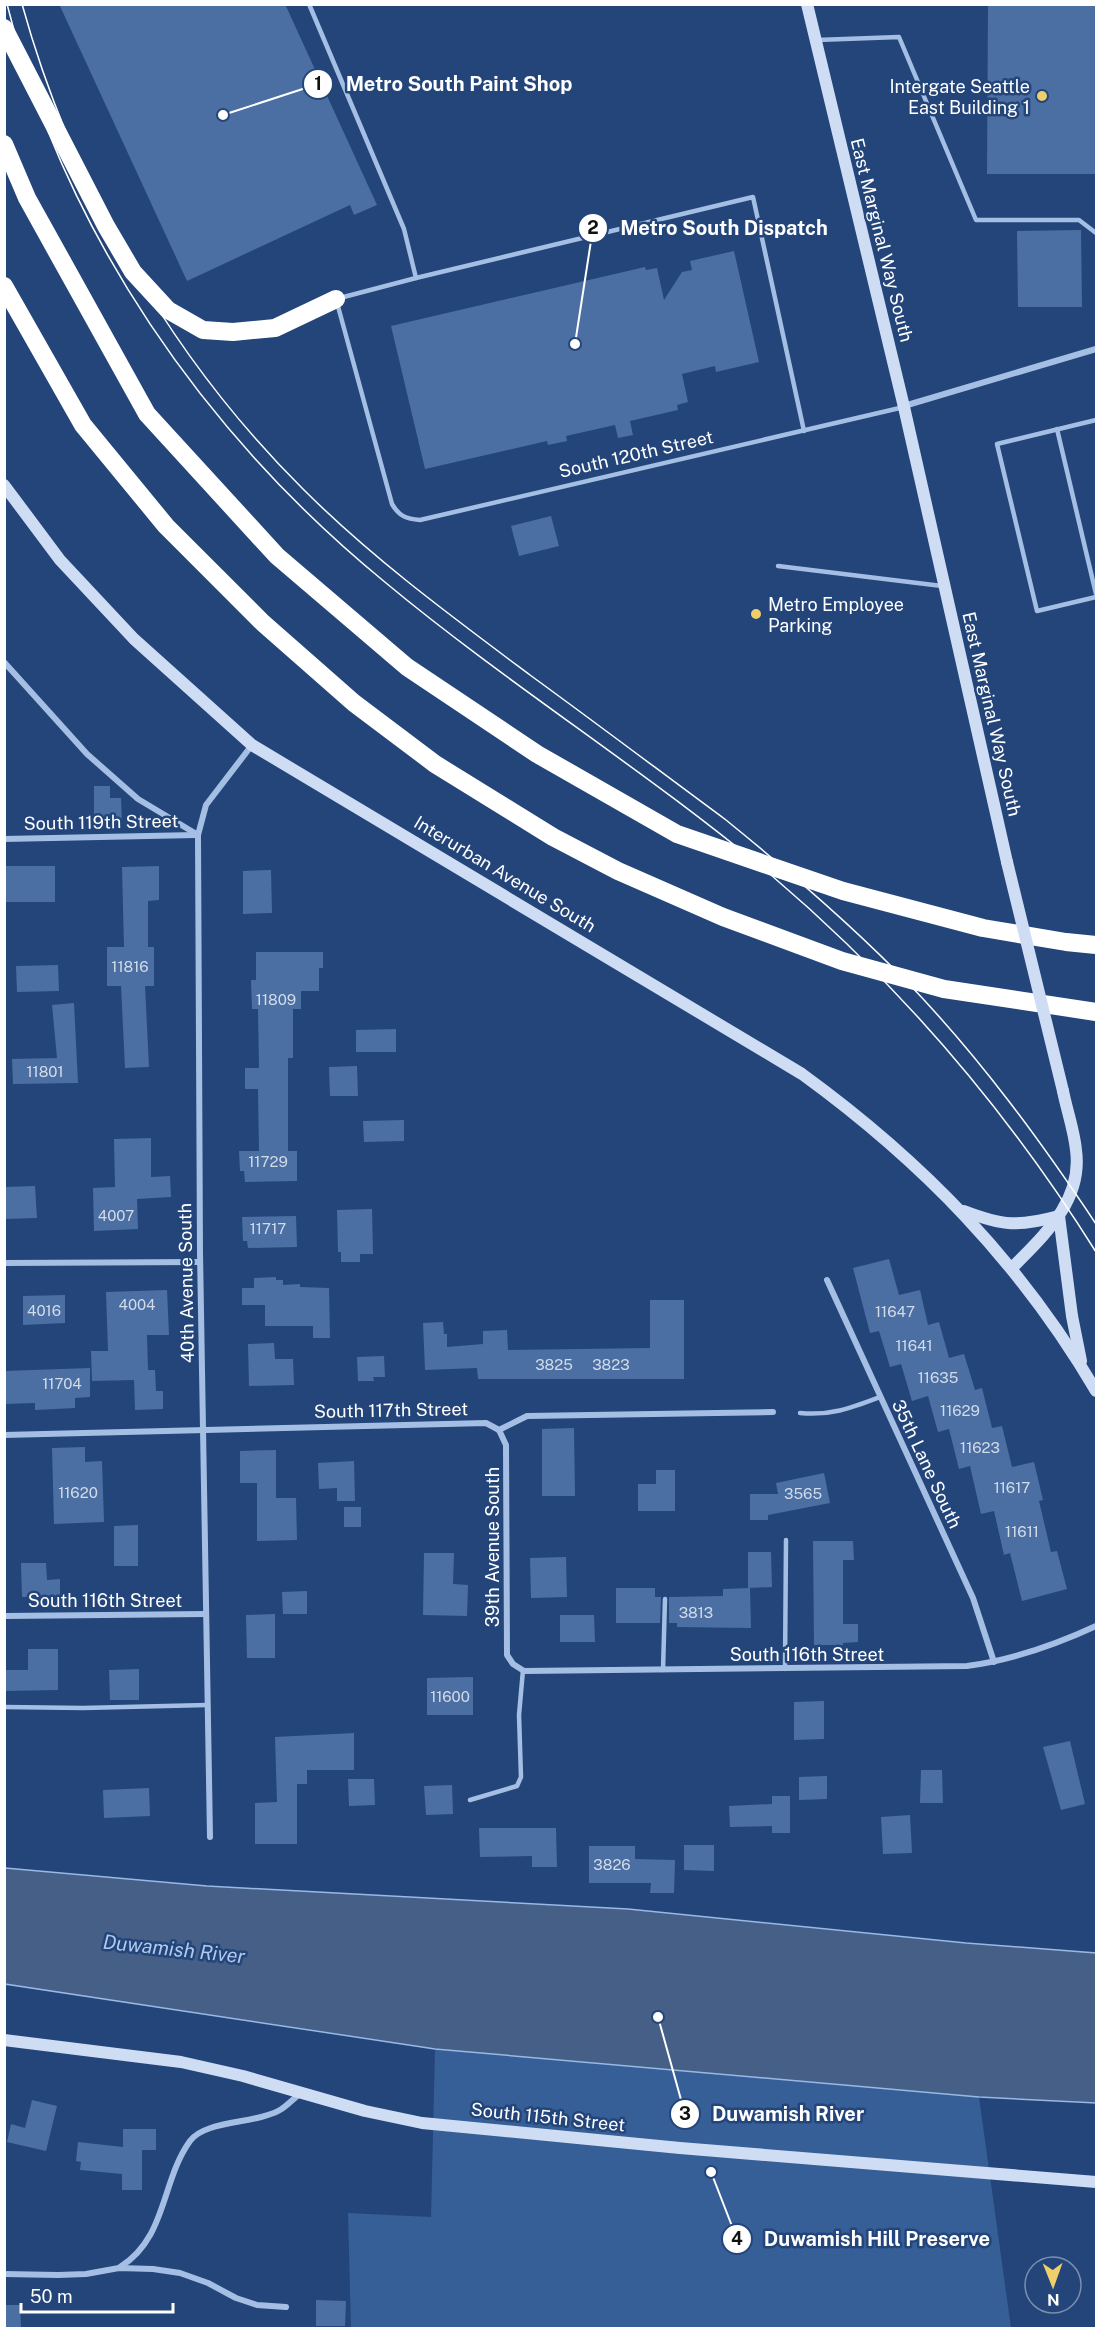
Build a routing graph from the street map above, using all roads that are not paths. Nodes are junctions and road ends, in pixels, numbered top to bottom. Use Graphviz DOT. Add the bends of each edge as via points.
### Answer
graph roads {
  1 [pos="309,4"];
  2 [pos="807,4"];
  3 [pos="4,28"];
  4 [pos="815,40"];
  5 [pos="4,144"];
  6 [pos="1096,233"];
  7 [pos="416,278"];
  8 [pos="4,286"];
  9 [pos="336,299"];
  10 [pos="1096,349"];
  11 [pos="904,407"];
  12 [pos="1096,420"];
  13 [pos="1057,429"];
  14 [pos="804,431"];
  15 [pos="4,485"];
  16 [pos="777,566"];
  17 [pos="944,586"];
  18 [pos="1096,595"];
  19 [pos="4,662"];
  20 [pos="252,745"];
  21 [pos="198,835"];
  22 [pos="4,839"];
  23 [pos="1096,945"];
  24 [pos="1096,1012"];
  25 [pos="962,1211"];
  26 [pos="1059,1216"];
  27 [pos="200,1262"];
  28 [pos="4,1263"];
  29 [pos="1012,1268"];
  30 [pos="827,1280"];
  31 [pos="1083,1368"];
  32 [pos="1096,1390"];
  33 [pos="880,1397"];
  34 [pos="773,1412"];
  35 [pos="800,1413"];
  36 [pos="203,1429"];
  37 [pos="499,1430"];
  38 [pos="4,1435"];
  39 [pos="786,1540"];
  40 [pos="665,1599"];
  41 [pos="206,1614"];
  42 [pos="4,1616"];
  43 [pos="1096,1626"];
  44 [pos="994,1662"];
  45 [pos="785,1669"];
  46 [pos="523,1670"];
  47 [pos="663,1670"];
  48 [pos="207,1704"];
  49 [pos="4,1707"];
  50 [pos="470,1800"];
  51 [pos="210,1837"];
  52 [pos="4,2040"];
  53 [pos="302,2092"];
  54 [pos="1096,2182"];
  55 [pos="119,2268"];
  56 [pos="4,2274"];
  57 [pos="286,2307"];
  1 -- 7 [label="lane" via="404,229"];
  2 -- 4 [label="street, East Marginal Way South"];
  3 -- 9 [label="highway" via="106,226 133,272 168,310 203,330 233,332 274,328"];
  4 -- 6 [label="lane" via="899,37 976,220 1078,220"];
  4 -- 11 [label="street, East Marginal Way South"];
  5 -- 23 [label="highway" via="27,198 147,414 277,556 407,667 537,754 677,834 876,900 983,928"];
  7 -- 9 [label="lane"];
  7 -- 14 [label="lane" via="753,197"];
  8 -- 24 [label="highway" via="83,425 166,526 263,623 354,703 435,764 618,872 723,917 842,961 944,988"];
  9 -- 14 [label="lane, South 120th Street" via="392,504 397,513 408,519 420,520"];
  10 -- 11 [label="street, South 120th Street"];
  11 -- 14 [label="lane, South 120th Street"];
  11 -- 17 [label="street, East Marginal Way South"];
  12 -- 13 [label="lane"];
  13 -- 18 [label="lane"];
  13 -- 18 [label="lane" via="997,444 1037,611"];
  15 -- 20 [label="street, Interurban Avenue South" via="60,560 134,639"];
  16 -- 17 [label="lane"];
  17 -- 26 [label="street, East Marginal Way South, bridge" via="1074,1138 1077,1165 1072,1192"];
  19 -- 21 [label="street" via="87,754 138,800"];
  20 -- 21 [label="street, 40th Avenue South" via="206,805"];
  20 -- 25 [label="street, Interurban Avenue South" via="802,1074 889,1141"];
  21 -- 22 [label="street, South 119th Street"];
  21 -- 27 [label="street, 40th Avenue South"];
  25 -- 26 [label="street" via="1009,1224"];
  25 -- 29 [label="street, Interurban Avenue South"];
  26 -- 29 [label="street, East Marginal Way South"];
  26 -- 31 [label="street"];
  27 -- 28 [label="street"];
  27 -- 36 [label="street, 40th Avenue South"];
  29 -- 31 [label="street"];
  30 -- 33 [label="street, 35th Lane South"];
  31 -- 32 [label="street"];
  33 -- 35 [label="lane" via="822,1415"];
  33 -- 44 [label="street, 35th Lane South" via="973,1598"];
  34 -- 37 [label="street" via="527,1416"];
  36 -- 37 [label="street, South 117th Street" via="486,1424"];
  36 -- 38 [label="street, South 117th Street"];
  36 -- 41 [label="street, 40th Avenue South"];
  37 -- 46 [label="street, 39th Avenue South" via="506,1445 507,1655"];
  39 -- 45 [label="lane"];
  40 -- 47 [label="lane"];
  41 -- 42 [label="street, South 116th Street"];
  41 -- 48 [label="street, 40th Avenue South"];
  43 -- 44 [label="street, South 116th Street" via="1066,1640"];
  44 -- 45 [label="street, South 116th Street" via="946,1667"];
  45 -- 47 [label="street, South 116th Street"];
  46 -- 47 [label="street, South 116th Street"];
  46 -- 50 [label="lane" via="519,1715 521,1777 517,1786"];
  48 -- 49 [label="lane"];
  48 -- 51 [label="street, 40th Avenue South"];
  52 -- 53 [label="street, South 115th Street" via="181,2062"];
  53 -- 54 [label="street, South 115th Street" via="365,2112 422,2123"];
  53 -- 55 [label="street" via="280,2110 202,2130 191,2139 142,2250"];
  55 -- 56 [label="street" via="86,2274"];
  55 -- 57 [label="street" via="180,2273 257,2305"];
}
